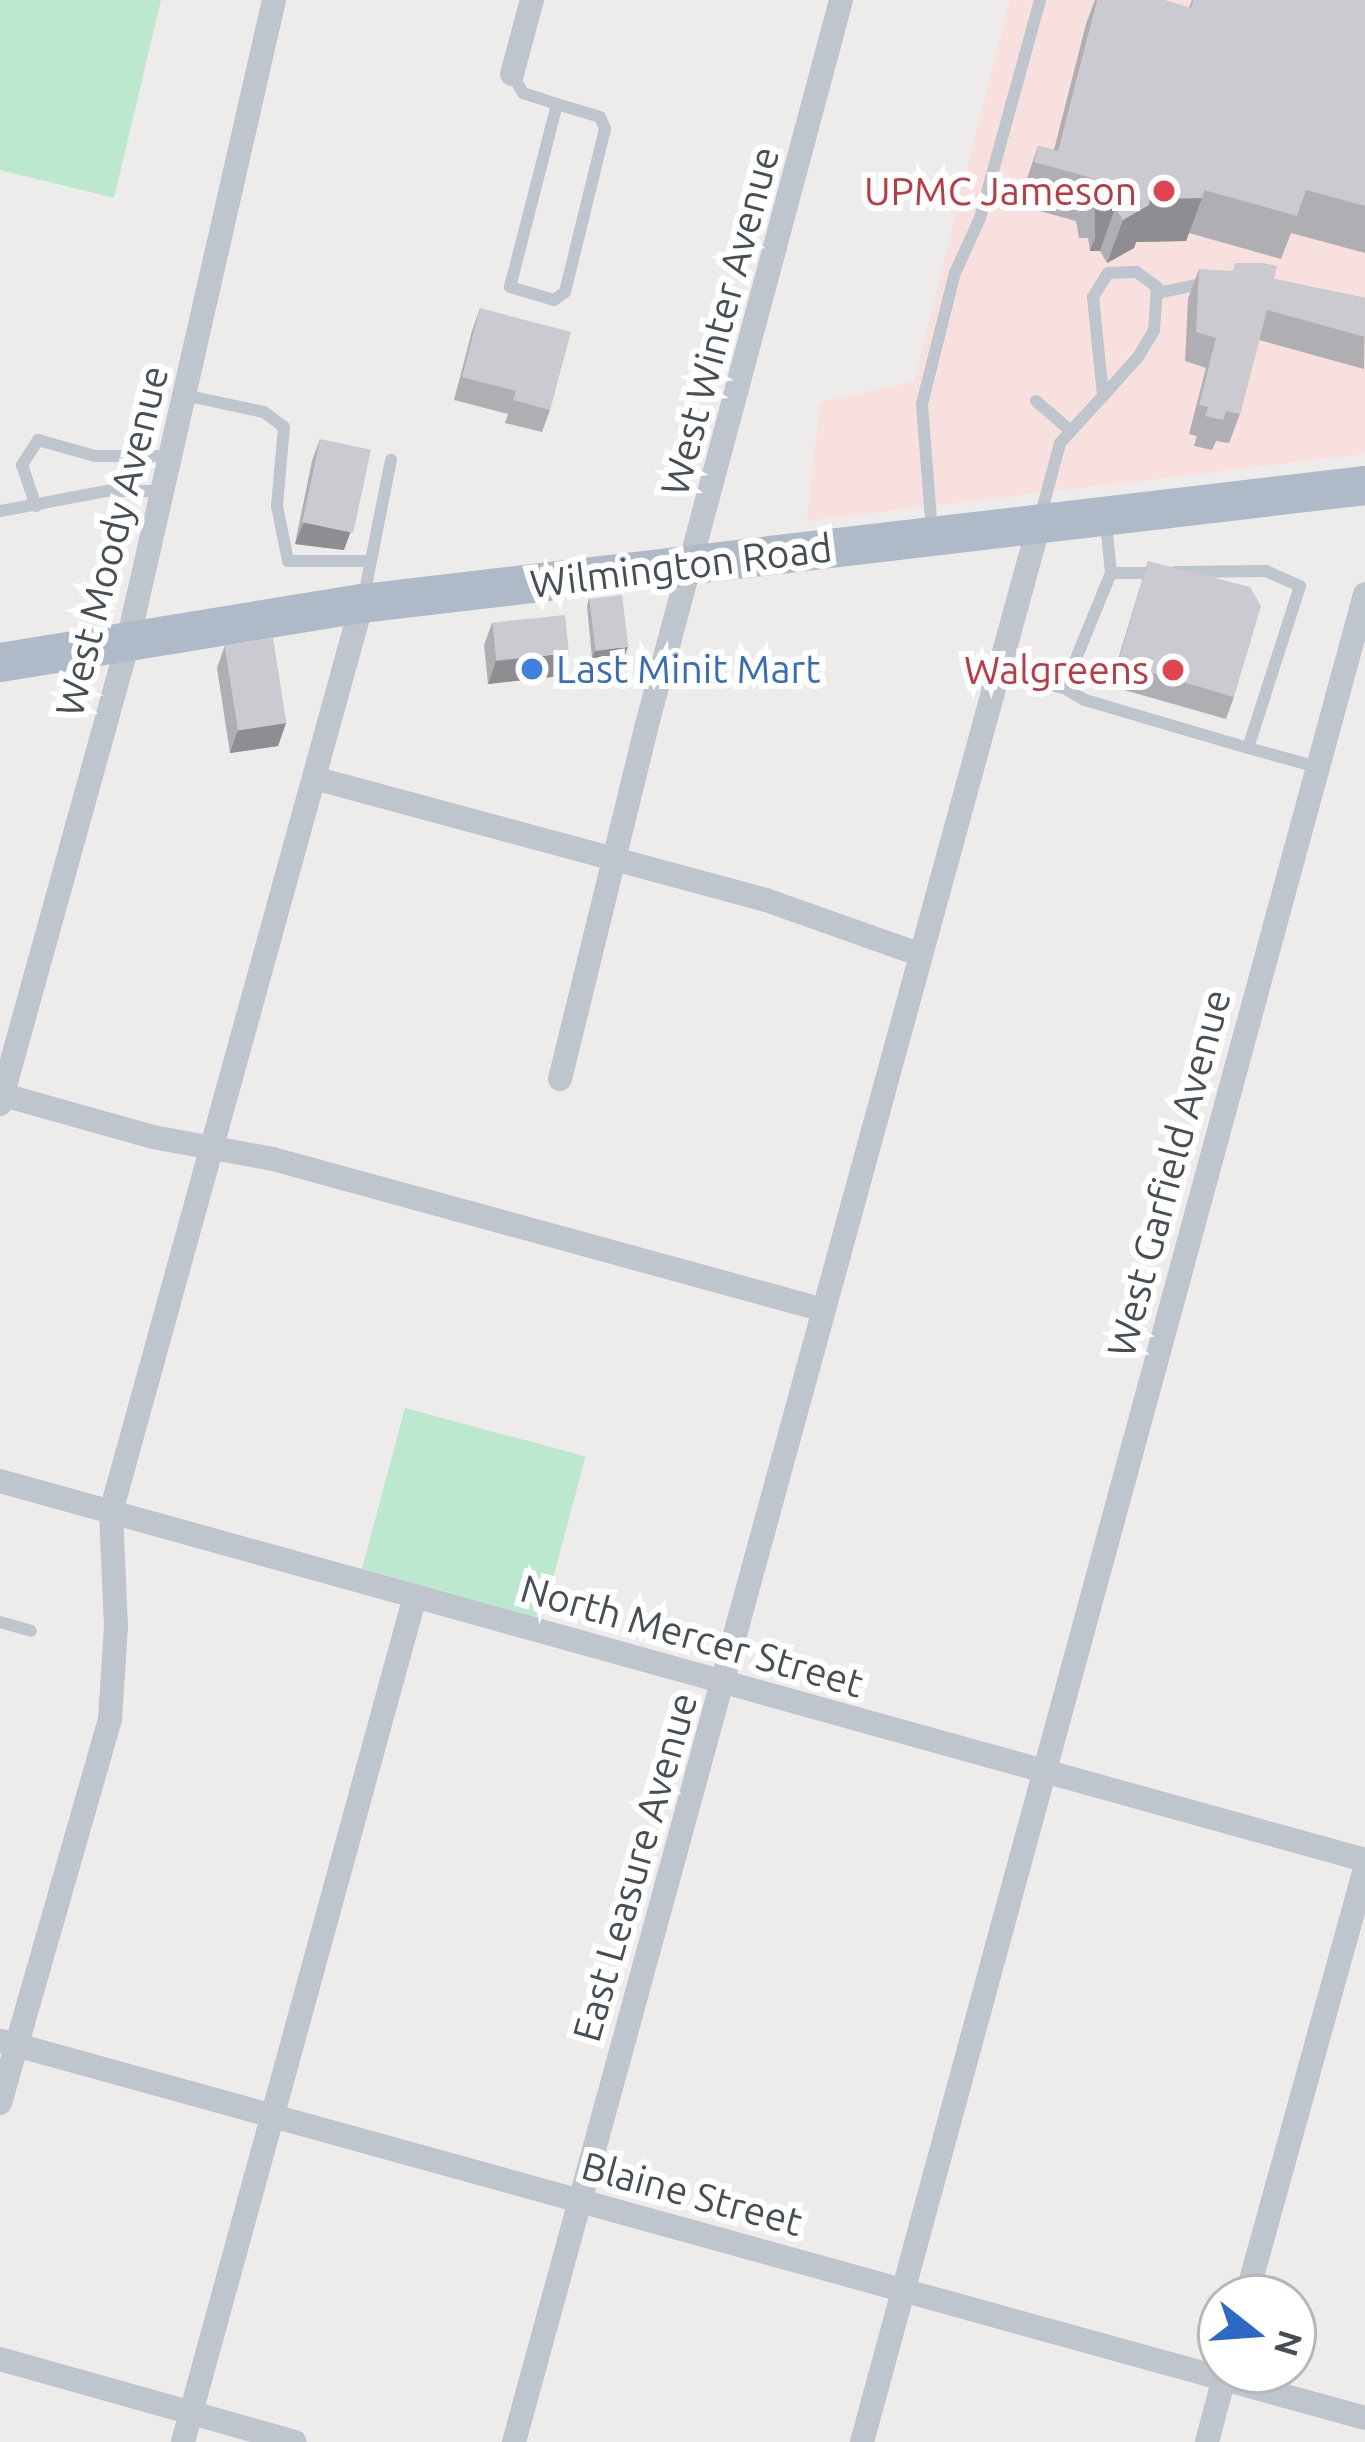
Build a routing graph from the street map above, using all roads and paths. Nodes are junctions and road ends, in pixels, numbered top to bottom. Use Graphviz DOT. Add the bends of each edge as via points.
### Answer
graph roads {
  1 [pos="274,0"];
  2 [pos="532,0"];
  3 [pos="841,0"];
  4 [pos="1040,0"];
  5 [pos="512,74"];
  6 [pos="556,104"];
  7 [pos="1215,282"];
  8 [pos="1158,292"];
  9 [pos="184,394"];
  10 [pos="1102,396"];
  11 [pos="1036,401"];
  12 [pos="1071,431"];
  13 [pos="170,456"];
  14 [pos="391,460"];
  15 [pos="1365,485"];
  16 [pos="163,491"];
  17 [pos="36,506"];
  18 [pos="0,511"];
  19 [pos="1105,516"];
  20 [pos="1039,524"];
  21 [pos="932,536"];
  22 [pos="370,561"];
  23 [pos="694,564"];
  24 [pos="1111,573"];
  25 [pos="1365,594"];
  26 [pos="362,603"];
  27 [pos="128,641"];
  28 [pos="0,662"];
  29 [pos="998,674"];
  30 [pos="1064,688"];
  31 [pos="1249,748"];
  32 [pos="1317,767"];
  33 [pos="314,778"];
  34 [pos="616,861"];
  35 [pos="921,955"];
  36 [pos="560,1079"];
  37 [pos="1,1098"];
  38 [pos="211,1148"];
  39 [pos="824,1310"];
  40 [pos="0,1481"];
  41 [pos="111,1512"];
  42 [pos="415,1596"];
  43 [pos="0,1622"];
  44 [pos="32,1631"];
  45 [pos="723,1682"];
  46 [pos="1043,1772"];
  47 [pos="1365,1864"];
  48 [pos="8,2043"];
  49 [pos="0,2103"];
  50 [pos="273,2117"];
  51 [pos="580,2200"];
  52 [pos="1253,2274"];
  53 [pos="903,2288"];
  54 [pos="0,2359"];
  55 [pos="1197,2367"];
  56 [pos="1220,2394"];
  57 [pos="1289,2394"];
  58 [pos="191,2413"];
  59 [pos="1365,2418"];
  60 [pos="184,2442"];
  61 [pos="295,2442"];
  62 [pos="514,2442"];
  63 [pos="862,2442"];
  64 [pos="1207,2442"];
  1 -- 9 [label="street, West Moody Avenue"];
  2 -- 5 [label="street"];
  3 -- 23 [label="street, West Winter Avenue"];
  4 -- 21 [label="lane" via="922,404"];
  5 -- 6 [label="lane" via="524,93"];
  6 -- 6 [label="lane" via="510,287 554,300 565,292 605,128 600,118"];
  7 -- 8 [label="lane"];
  8 -- 10 [label="lane" via="1154,330"];
  8 -- 10 [label="lane" via="1136,272 1108,273 1099,282 1091,314"];
  9 -- 13 [label="street, West Moody Avenue"];
  9 -- 22 [label="lane" via="264,412 284,427 277,506 288,561"];
  10 -- 12 [label="lane"];
  11 -- 12 [label="lane"];
  12 -- 20 [label="lane" via="1056,452"];
  13 -- 16 [label="street, West Moody Avenue"];
  13 -- 17 [label="lane" via="95,456 38,440 22,465"];
  14 -- 22 [label="lane"];
  15 -- 19 [label="main road, Wilmington Road"];
  16 -- 17 [label="lane" via="107,491"];
  16 -- 27 [label="street, West Moody Avenue"];
  17 -- 18 [label="lane"];
  19 -- 20 [label="main road, Wilmington Road"];
  19 -- 24 [label="lane"];
  20 -- 21 [label="main road, Wilmington Road"];
  20 -- 29 [label="street, East Leasure Avenue"];
  21 -- 23 [label="main road, Wilmington Road"];
  22 -- 26 [label="lane"];
  23 -- 26 [label="main road, Wilmington Road"];
  23 -- 34 [label="street, West Winter Avenue"];
  24 -- 30 [label="lane"];
  24 -- 31 [label="lane" via="1266,571 1300,586"];
  25 -- 32 [label="street, West Garfield Avenue"];
  26 -- 27 [label="main road, Wilmington Road"];
  26 -- 33 [label="street"];
  27 -- 28 [label="main road, Wilmington Road"];
  27 -- 37 [label="street, West Moody Avenue"];
  29 -- 30 [label="lane"];
  29 -- 35 [label="street, East Leasure Avenue"];
  30 -- 31 [label="lane"];
  31 -- 32 [label="lane"];
  32 -- 46 [label="street, West Garfield Avenue"];
  33 -- 34 [label="street"];
  33 -- 38 [label="street"];
  34 -- 35 [label="street" via="788,907"];
  34 -- 36 [label="street, West Winter Avenue"];
  35 -- 39 [label="street, East Leasure Avenue"];
  37 -- 38 [label="street"];
  38 -- 39 [label="street"];
  38 -- 41 [label="street"];
  39 -- 45 [label="street, East Leasure Avenue"];
  40 -- 41 [label="street, North Mercer Street"];
  41 -- 42 [label="street, North Mercer Street"];
  41 -- 48 [label="street" via="110,1719"];
  42 -- 45 [label="street, North Mercer Street"];
  42 -- 50 [label="street"];
  43 -- 44 [label="lane"];
  45 -- 46 [label="street, North Mercer Street"];
  45 -- 51 [label="street, East Leasure Avenue"];
  46 -- 47 [label="street, North Mercer Street"];
  46 -- 53 [label="street, West Garfield Avenue"];
  47 -- 52 [label="street"];
  48 -- 49 [label="street"];
  48 -- 50 [label="street, Blaine Street"];
  50 -- 51 [label="street, Blaine Street"];
  50 -- 58 [label="street"];
  51 -- 53 [label="street, Blaine Street"];
  51 -- 62 [label="street, East Leasure Avenue"];
  53 -- 55 [label="street, Blaine Street"];
  53 -- 63 [label="street, West Garfield Avenue"];
  54 -- 58 [label="street"];
  56 -- 64 [label="street"];
  57 -- 59 [label="street, Blaine Street"];
  58 -- 60 [label="street"];
  58 -- 61 [label="street"];
}
